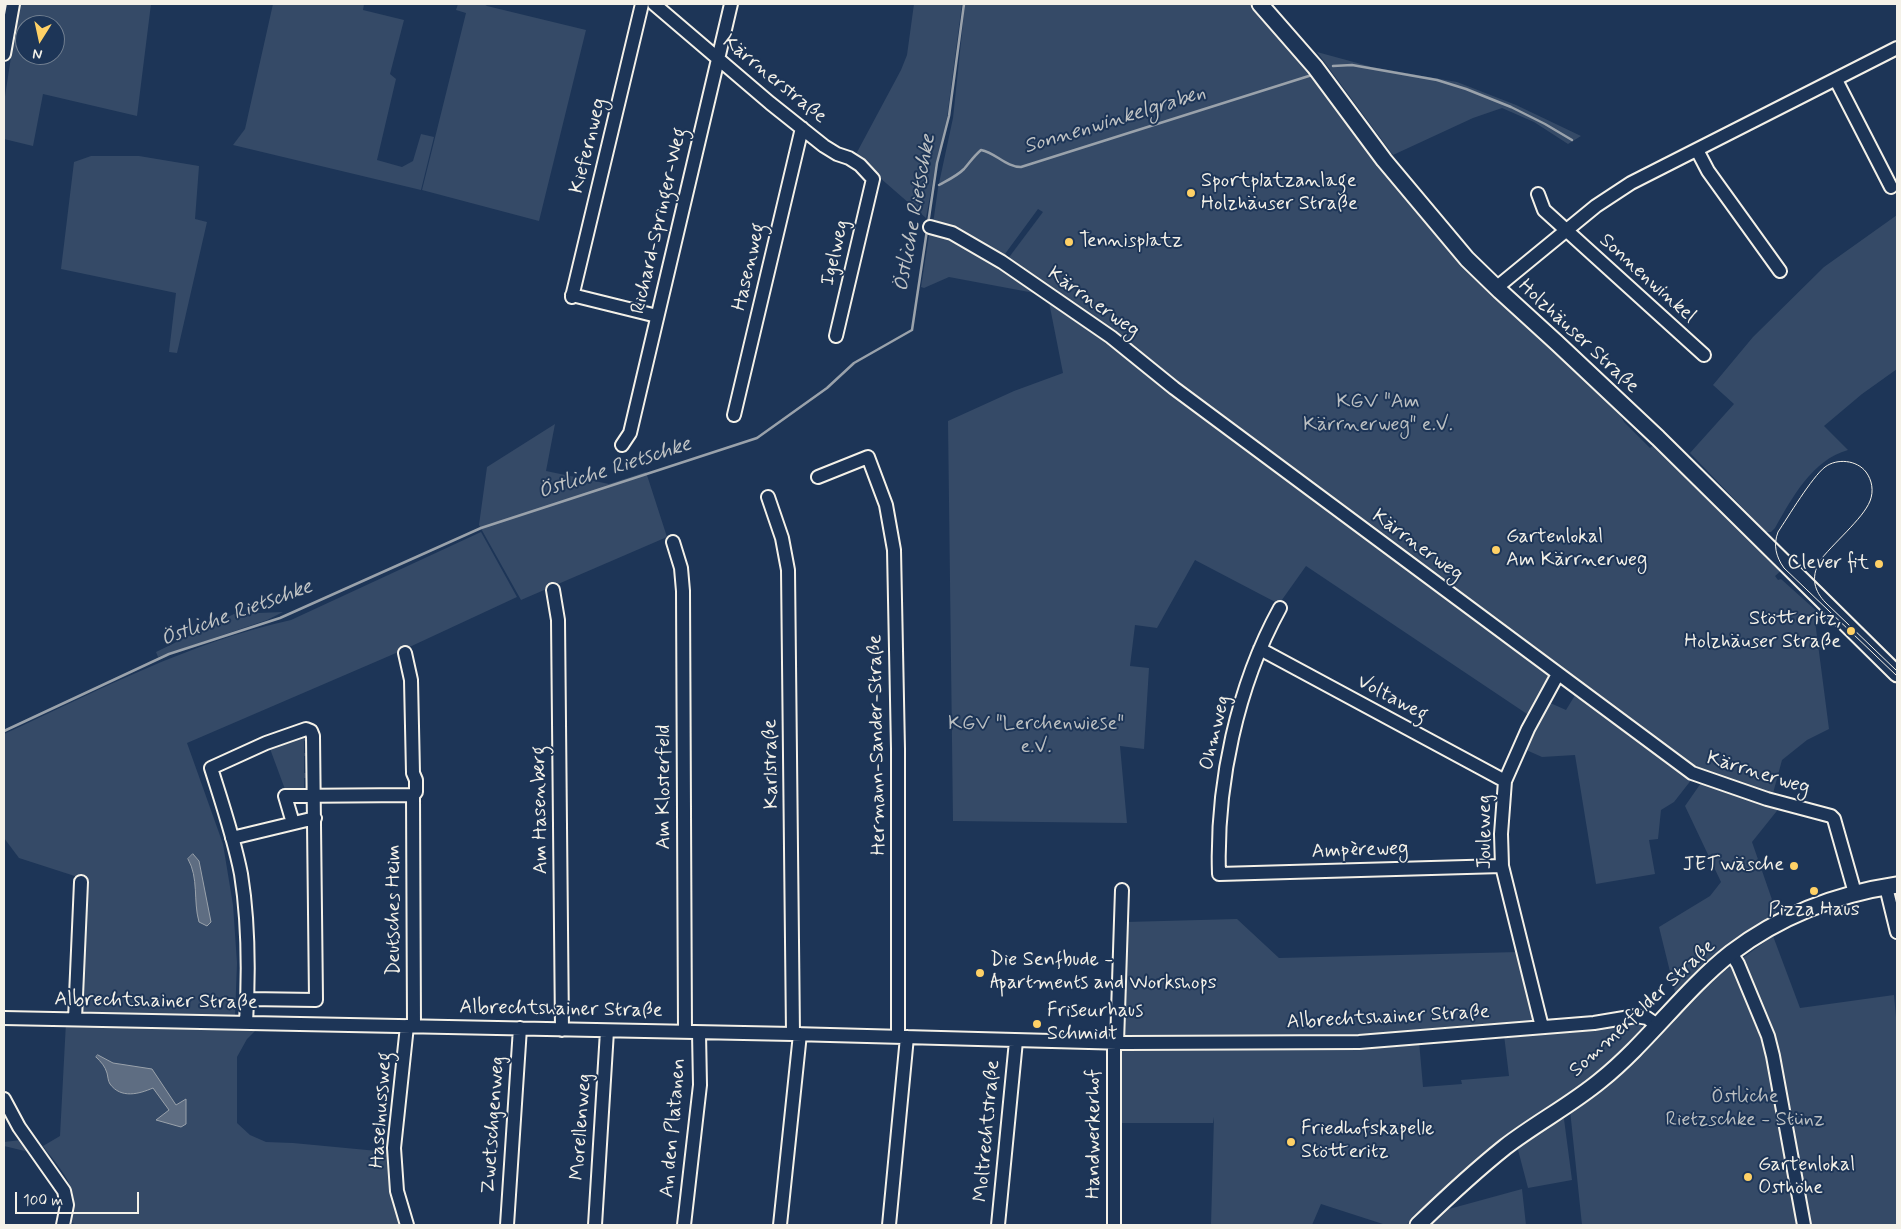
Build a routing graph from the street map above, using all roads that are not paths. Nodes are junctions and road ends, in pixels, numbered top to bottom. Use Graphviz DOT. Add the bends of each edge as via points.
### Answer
graph roads {
  1 [pos="13,4"];
  2 [pos="642,4"];
  3 [pos="654,4"];
  4 [pos="731,4"];
  5 [pos="1260,4"];
  6 [pos="1897,48"];
  7 [pos="4,54"];
  8 [pos="717,59"];
  9 [pos="1836,80"];
  10 [pos="802,128"];
  11 [pos="1697,150"];
  12 [pos="873,179"];
  13 [pos="1891,187"];
  14 [pos="1538,194"];
  15 [pos="930,227"];
  16 [pos="1566,231"];
  17 [pos="1780,271"];
  18 [pos="1496,288"];
  19 [pos="657,316"];
  20 [pos="836,336"];
  21 [pos="1704,355"];
  22 [pos="734,415"];
  23 [pos="622,445"];
  24 [pos="818,477"];
  25 [pos="768,497"];
  26 [pos="673,542"];
  27 [pos="552,590"];
  28 [pos="1280,608"];
  29 [pos="1260,650"];
  30 [pos="405,653"];
  31 [pos="1558,674"];
  32 [pos="1897,674"];
  33 [pos="1505,782"];
  34 [pos="315,795"];
  35 [pos="410,795"];
  36 [pos="315,818"];
  37 [pos="293,823"];
  38 [pos="232,838"];
  39 [pos="1502,866"];
  40 [pos="1219,874"];
  41 [pos="81,882"];
  42 [pos="1892,886"];
  43 [pos="1122,890"];
  44 [pos="1855,893"];
  45 [pos="1897,932"];
  46 [pos="1731,953"];
  47 [pos="248,999"];
  48 [pos="4,1018"];
  49 [pos="75,1019"];
  50 [pos="246,1023"];
  51 [pos="1657,1025"];
  52 [pos="410,1026"];
  53 [pos="1542,1027"];
  54 [pos="520,1028"];
  55 [pos="562,1030"];
  56 [pos="607,1030"];
  57 [pos="685,1032"];
  58 [pos="699,1033"];
  59 [pos="796,1034"];
  60 [pos="902,1037"];
  61 [pos="1016,1040"];
  62 [pos="1115,1043"];
  63 [pos="4,1099"];
  64 [pos="63,1225"];
  65 [pos="407,1225"];
  66 [pos="506,1225"];
  67 [pos="595,1225"];
  68 [pos="684,1225"];
  69 [pos="780,1225"];
  70 [pos="889,1225"];
  71 [pos="998,1225"];
  72 [pos="1114,1225"];
  73 [pos="1418,1225"];
  74 [pos="1804,1225"];
  1 -- 7 [label="street"];
  2 -- 19 [label="street, Kiefernweg" via="572,296"];
  3 -- 8 [label="street, Kärrnerstraße"];
  4 -- 8 [label="street, Richard-Springer-Weg"];
  5 -- 18 [label="main road, Holzhäuser Straße" via="1315,67 1411,193"];
  6 -- 9 [label="street, Sonnenwinkel"];
  8 -- 10 [label="street, Kärrnerstraße"];
  8 -- 19 [label="street, Richard-Springer-Weg"];
  9 -- 11 [label="street, Sonnenwinkel"];
  9 -- 13 [label="street"];
  10 -- 12 [label="street, Kärrnerstraße" via="837,154 860,165"];
  10 -- 22 [label="street, Hasenweg"];
  11 -- 16 [label="street, Sonnenwinkel" via="1631,183"];
  11 -- 17 [label="street" via="1708,171"];
  12 -- 20 [label="street, Igelweg"];
  14 -- 16 [label="street, Sonnenwinkel" via="1544,210"];
  15 -- 31 [label="street, Kärrnerweg" via="952,233 1002,262 1111,337 1182,394"];
  16 -- 18 [label="street, Sonnenwinkel"];
  16 -- 21 [label="street, Sonnenwinkel"];
  18 -- 32 [label="main road, Holzhäuser Straße" via="1658,438"];
  19 -- 23 [label="street, Richard-Springer-Weg" via="630,433"];
  24 -- 60 [label="street, Hermann-Sander-Straße" via="868,457 886,505 894,550"];
  25 -- 59 [label="street, Karlstraße" via="782,538 788,570"];
  26 -- 57 [label="street, Am Klosterfeld" via="683,591"];
  27 -- 55 [label="street, Am Hasenberg" via="558,620"];
  28 -- 29 [label="street, Ohmweg"];
  29 -- 33 [label="street, Voltaweg"];
  29 -- 40 [label="street, Ohmweg" via="1239,714 1224,784 1218,846"];
  30 -- 35 [label="street, Deutsches Heim" via="412,680 413,772 416,780 416,792"];
  31 -- 33 [label="street, Jouleweg" via="1528,729"];
  31 -- 44 [label="street, Kärrnerweg" via="1692,773 1750,794 1831,816"];
  33 -- 39 [label="street, Jouleweg"];
  34 -- 35 [label="street"];
  34 -- 36 [label="street"];
  34 -- 37 [label="street" via="285,796"];
  34 -- 38 [label="street" via="313,736 306,729 211,768"];
  35 -- 52 [label="street, Deutsches Heim"];
  36 -- 37 [label="street"];
  36 -- 47 [label="street" via="316,1000"];
  37 -- 38 [label="street"];
  38 -- 47 [label="street" via="246,911"];
  39 -- 40 [label="street, Ampèreweg"];
  39 -- 53 [label="street, Jouleweg"];
  41 -- 49 [label="street"];
  42 -- 44 [label="main road, Sommerfelder Straße"];
  42 -- 45 [label="street"];
  43 -- 62 [label="street"];
  44 -- 46 [label="main road, Sommerfelder Straße" via="1813,906 1783,920"];
  46 -- 51 [label="main road, Sommerfelder Straße"];
  46 -- 74 [label="street" via="1768,1036"];
  47 -- 50 [label="street"];
  48 -- 49 [label="street, Albrechtshainer Straße"];
  49 -- 50 [label="street, Albrechtshainer Straße"];
  50 -- 52 [label="street, Albrechtshainer Straße"];
  51 -- 53 [label="street, Albrechtshainer Straße" via="1636,1016"];
  51 -- 73 [label="main road, Sommerfelder Straße" via="1602,1080 1504,1147"];
  52 -- 54 [label="street, Albrechtshainer Straße"];
  52 -- 65 [label="street, Haselnussweg" via="394,1148 397,1191"];
  53 -- 62 [label="street, Albrechtshainer Straße" via="1358,1042"];
  54 -- 55 [label="street, Albrechtshainer Straße"];
  54 -- 66 [label="street, Zwetschgenweg"];
  55 -- 56 [label="street, Albrechtshainer Straße"];
  56 -- 57 [label="street, Albrechtshainer Straße"];
  56 -- 67 [label="street, Morellenweg"];
  57 -- 58 [label="street, Albrechtshainer Straße"];
  58 -- 59 [label="street, Albrechtshainer Straße"];
  58 -- 68 [label="street, An den Platanen" via="700,1085"];
  59 -- 60 [label="street, Albrechtshainer Straße"];
  59 -- 69 [label="street, Karlstraße"];
  60 -- 61 [label="street, Albrechtshainer Straße"];
  60 -- 70 [label="street, Hermann-Sander-Straße"];
  61 -- 62 [label="street, Albrechtshainer Straße"];
  61 -- 71 [label="street, Moltrechtstraße"];
  62 -- 72 [label="street, Handwerkerhof"];
  63 -- 64 [label="street" via="19,1127 64,1191 67,1205"];
}
